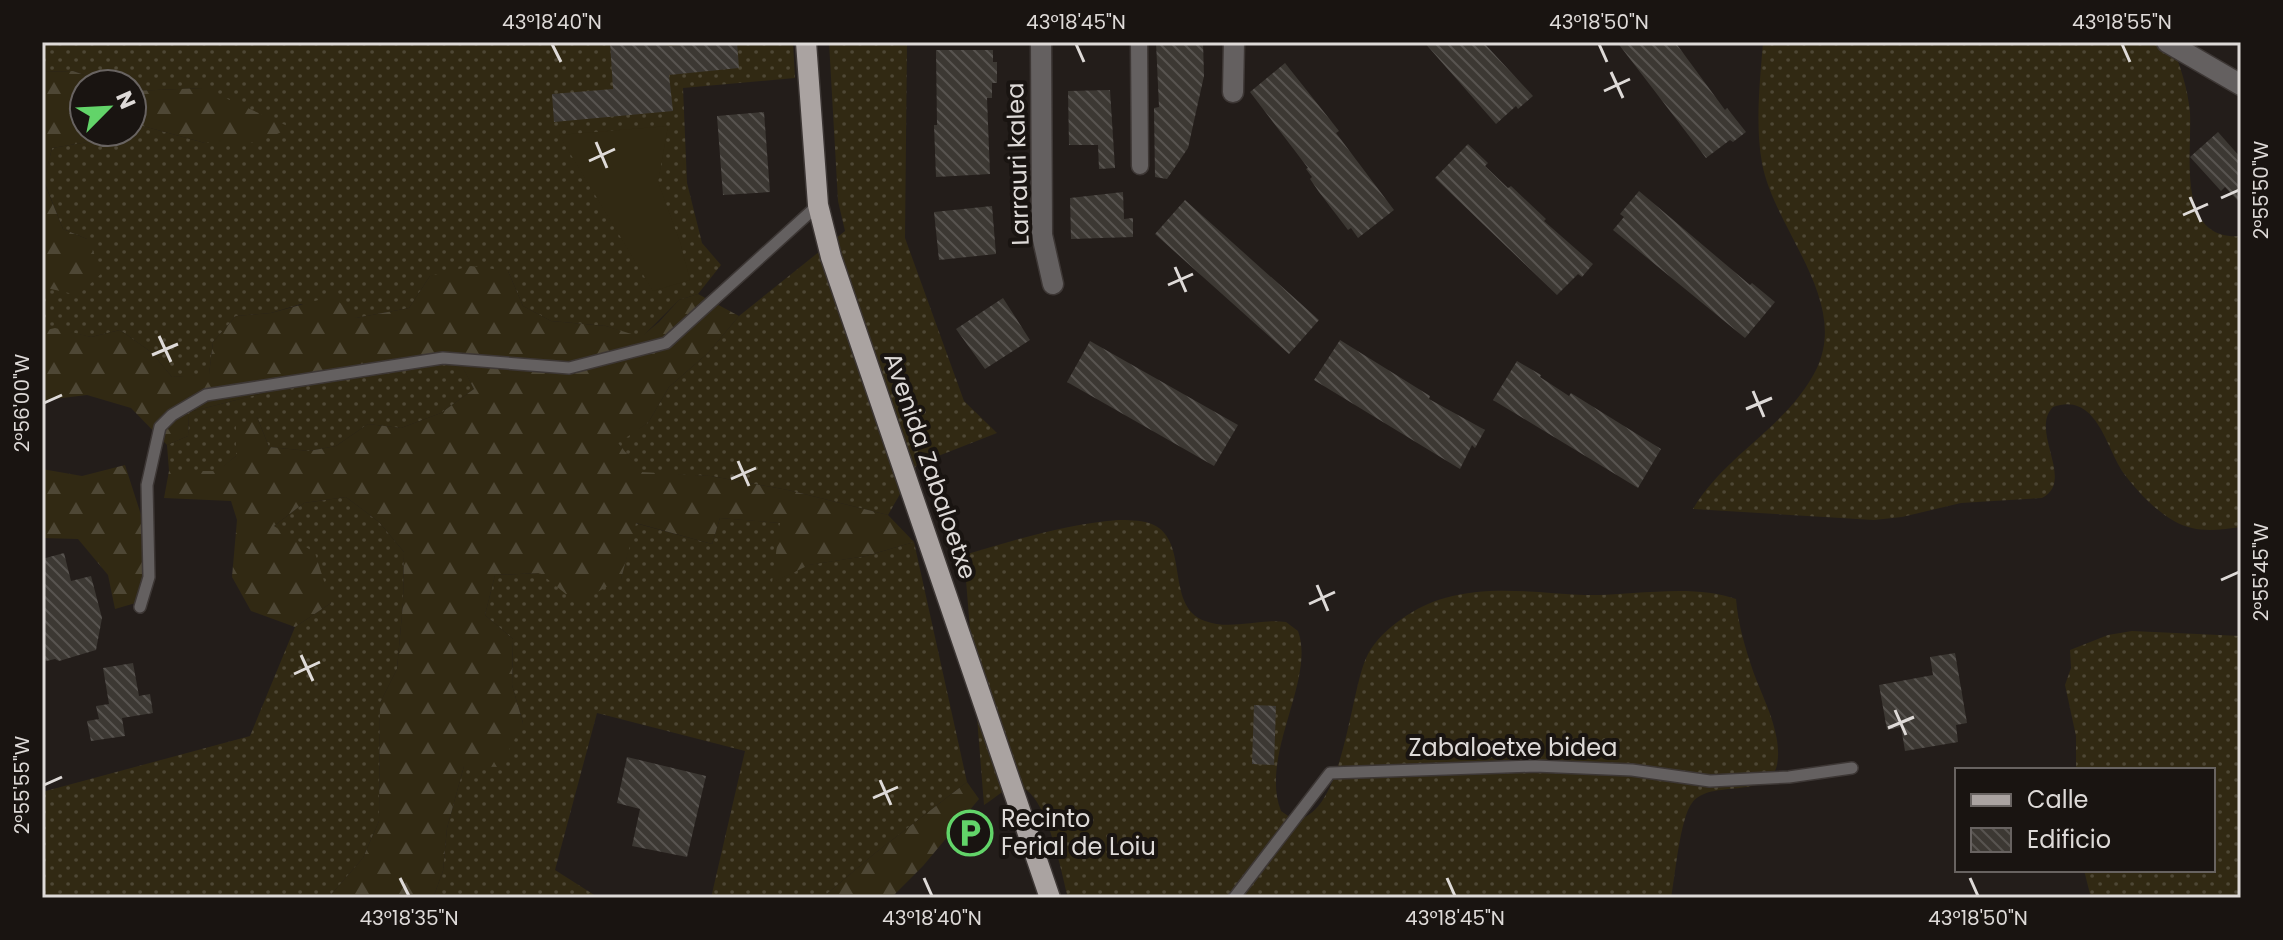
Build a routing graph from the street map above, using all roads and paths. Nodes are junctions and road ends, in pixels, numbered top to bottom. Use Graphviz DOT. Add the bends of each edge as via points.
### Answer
graph roads {
  1 [pos="806,42"];
  2 [pos="1041,42"];
  3 [pos="1139,42"];
  4 [pos="1234,42"];
  5 [pos="2167,42"];
  6 [pos="2241,85"];
  7 [pos="1233,92"];
  8 [pos="1140,166"];
  9 [pos="818,205"];
  10 [pos="1053,284"];
  11 [pos="140,607"];
  12 [pos="1852,768"];
  13 [pos="1050,898"];
  14 [pos="1234,898"];
  1 -- 9 [label="main road, Avenida Zabaloetxe"];
  2 -- 10 [label="street, Larrauri kalea" via="1042,235"];
  3 -- 8 [label="street"];
  4 -- 7 [label="street"];
  5 -- 6 [label="street"];
  9 -- 11 [label="lane" via="666,343 569,368 443,358 206,395 172,415 160,427 147,485 149,577"];
  9 -- 13 [label="main road, Avenida Zabaloetxe" via="831,257"];
  12 -- 14 [label="lane, Zabaloetxe bidea" via="1710,781 1632,770 1535,766 1330,773"];
}
